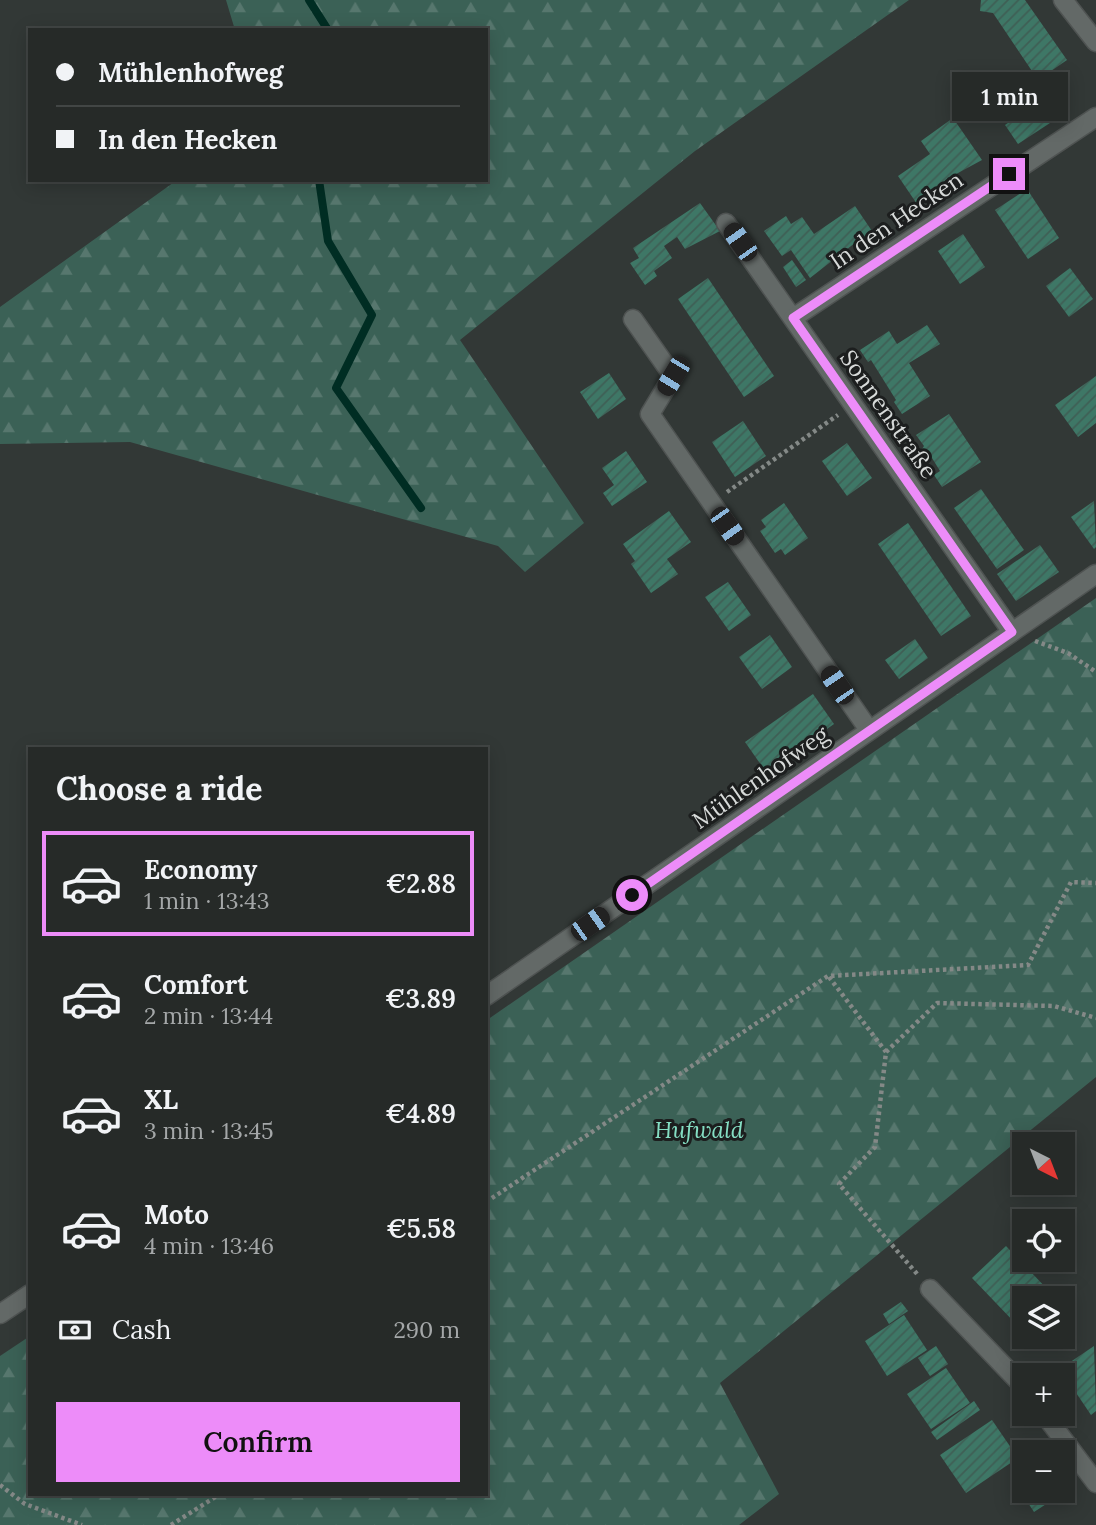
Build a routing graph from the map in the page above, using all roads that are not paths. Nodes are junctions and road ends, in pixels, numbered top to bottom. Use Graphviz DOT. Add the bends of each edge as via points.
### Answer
graph roads {
  1 [pos="1063,0"];
  2 [pos="1096,42"];
  3 [pos="1096,117"];
  4 [pos="726,223"];
  5 [pos="793,318"];
  6 [pos="633,319"];
  7 [pos="1096,574"];
  8 [pos="1012,632"];
  9 [pos="869,730"];
  10 [pos="488,995"];
  11 [pos="930,1289"];
  12 [pos="28,1295"];
  13 [pos="0,1314"];
  14 [pos="1012,1374"];
  15 [pos="1053,1426"];
  16 [pos="1096,1483"];
  1 -- 2 [label="street"];
  3 -- 5 [label="street, In den Hecken"];
  4 -- 5 [label="street, Sonnenstraße"];
  5 -- 8 [label="street, Sonnenstraße"];
  6 -- 9 [label="street" via="673,376 650,414"];
  7 -- 8 [label="street, Mühlenhofweg"];
  8 -- 9 [label="street, Mühlenhofweg"];
  9 -- 10 [label="street, Mühlenhofweg"];
  11 -- 14 [label="street"];
  12 -- 13 [label="street"];
  15 -- 16 [label="street"];
}
